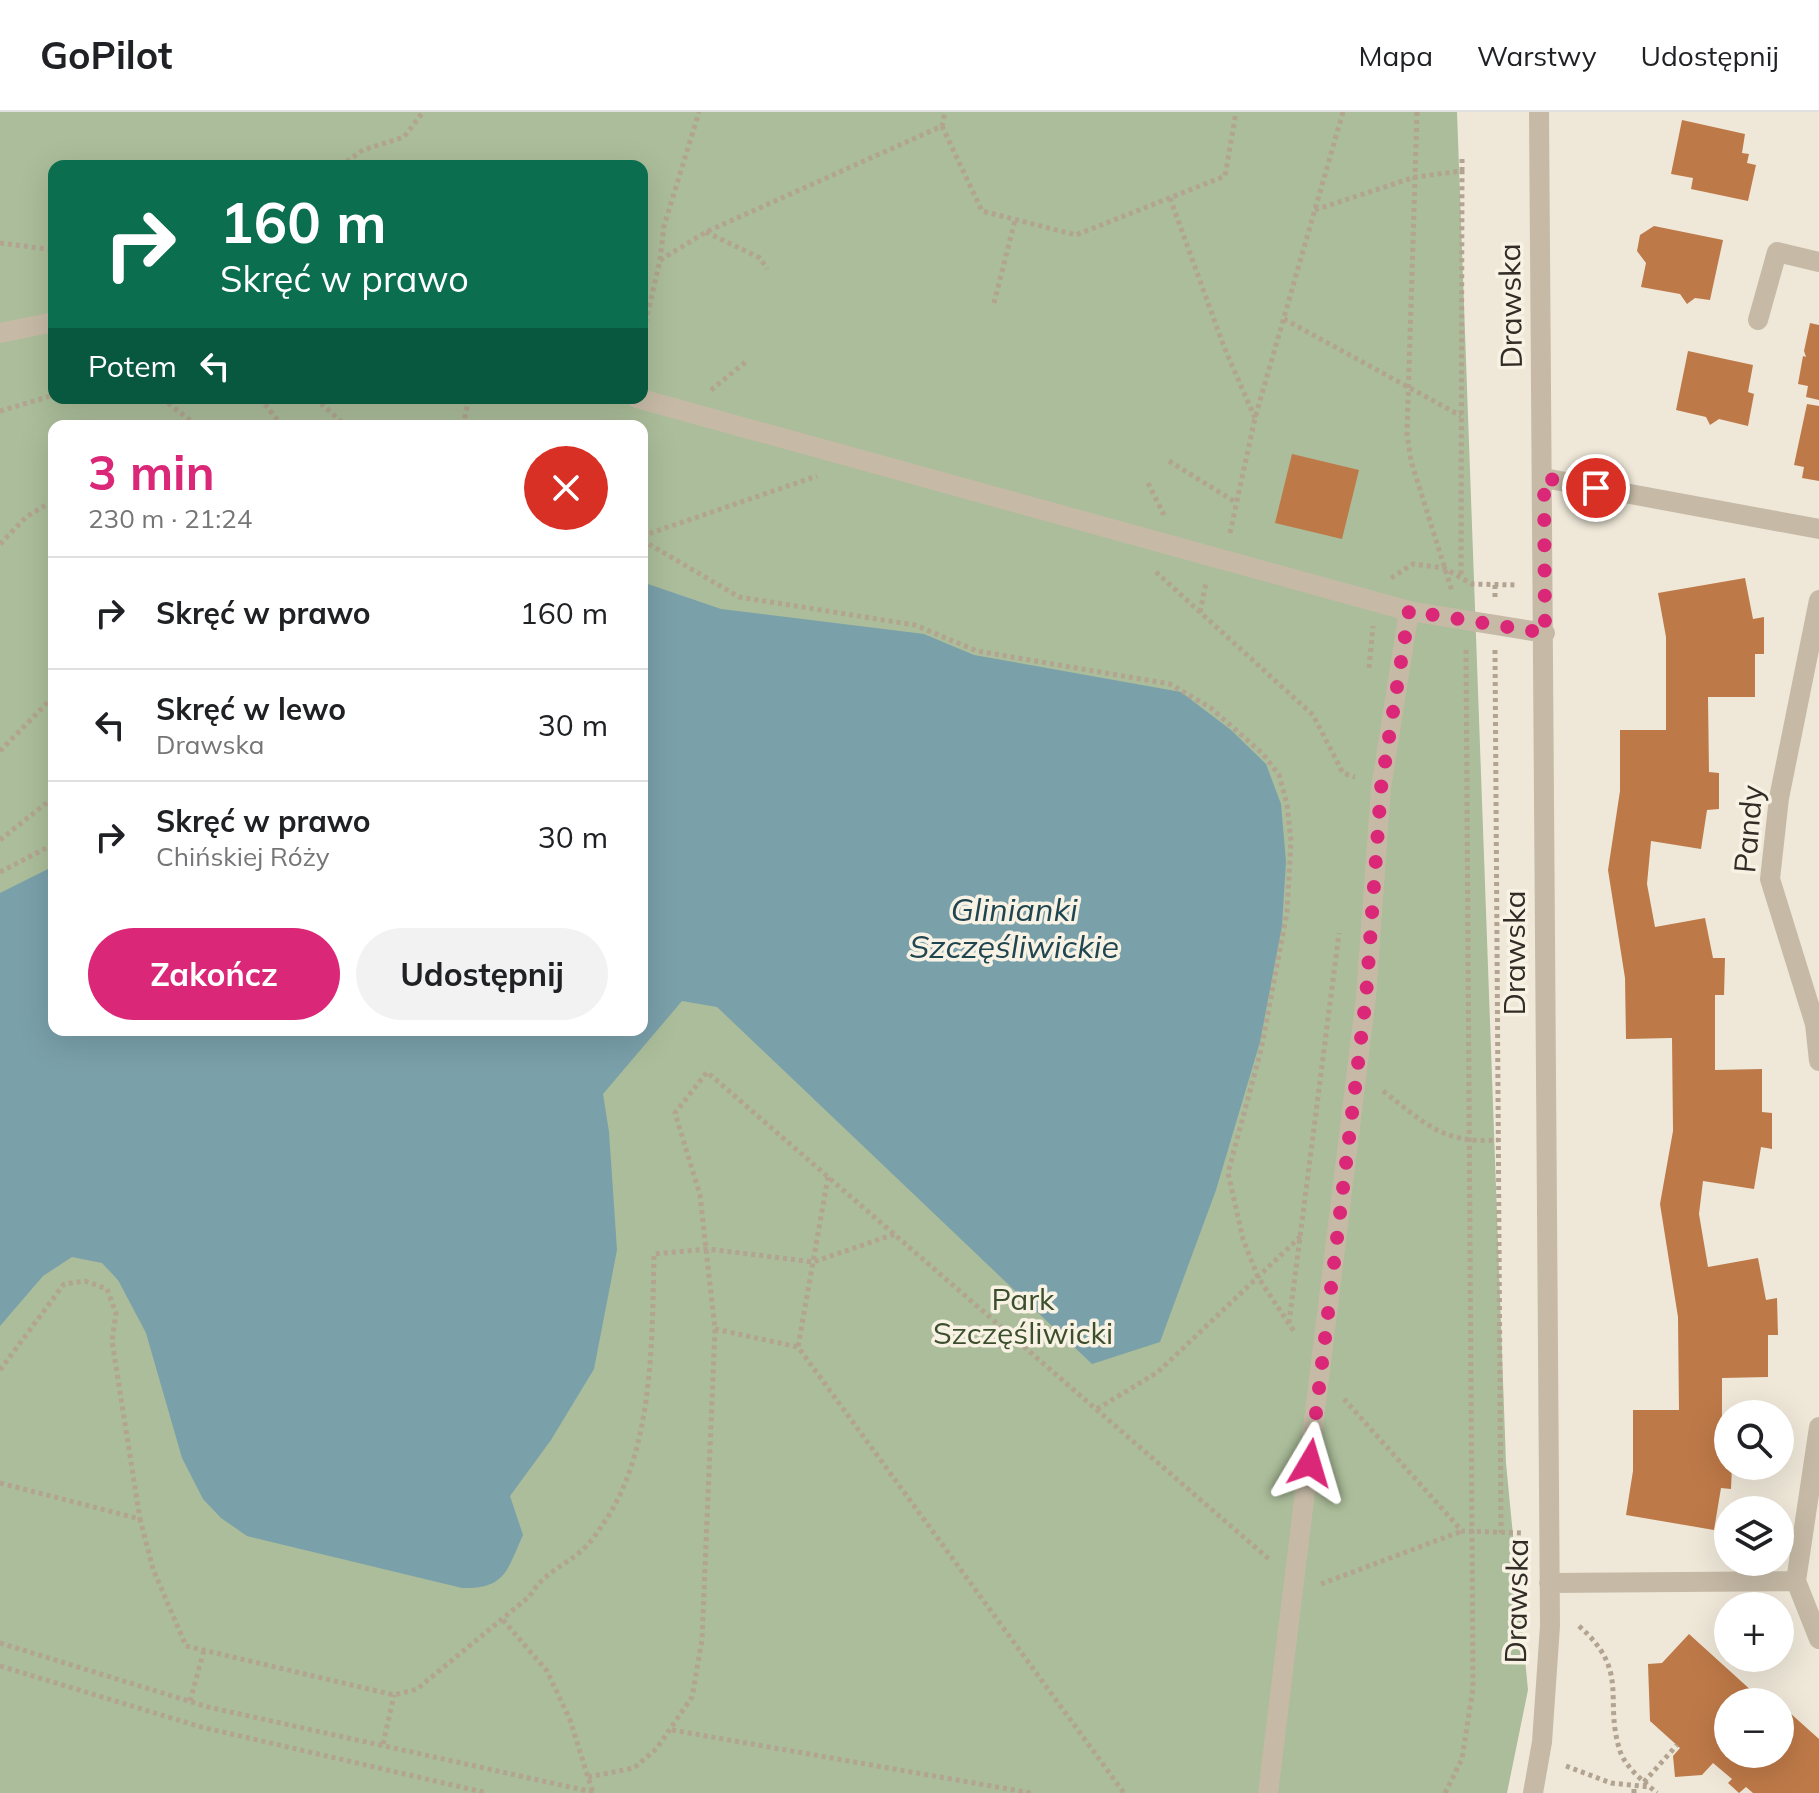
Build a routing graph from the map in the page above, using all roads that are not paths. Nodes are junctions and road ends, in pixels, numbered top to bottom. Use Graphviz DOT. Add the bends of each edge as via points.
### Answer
graph roads {
  1 [pos="1539,112"];
  2 [pos="1819,262"];
  3 [pos="1758,320"];
  4 [pos="48,323"];
  5 [pos="0,333"];
  6 [pos="648,401"];
  7 [pos="1544,478"];
  8 [pos="1819,529"];
  9 [pos="1819,600"];
  10 [pos="1409,611"];
  11 [pos="1545,633"];
  12 [pos="1819,1061"];
  13 [pos="1819,1427"];
  14 [pos="1796,1581"];
  15 [pos="1549,1583"];
  16 [pos="1819,1639"];
  17 [pos="1268,1793"];
  18 [pos="1533,1793"];
  1 -- 7 [label="street, Drawska"];
  2 -- 3 [label="street" via="1777,252"];
  4 -- 5 [label="street"];
  6 -- 10 [label="street"];
  7 -- 8 [label="street"];
  7 -- 11 [label="street, Drawska"];
  9 -- 12 [label="street, Pandy" via="1779,798 1770,879 1815,1024"];
  10 -- 11 [label="street"];
  10 -- 17 [label="street" via="1381,788 1356,1072"];
  11 -- 15 [label="street, Drawska"];
  13 -- 14 [label="street"];
  14 -- 15 [label="street"];
  14 -- 16 [label="street"];
  15 -- 18 [label="street, Drawska" via="1542,1742"];
}
